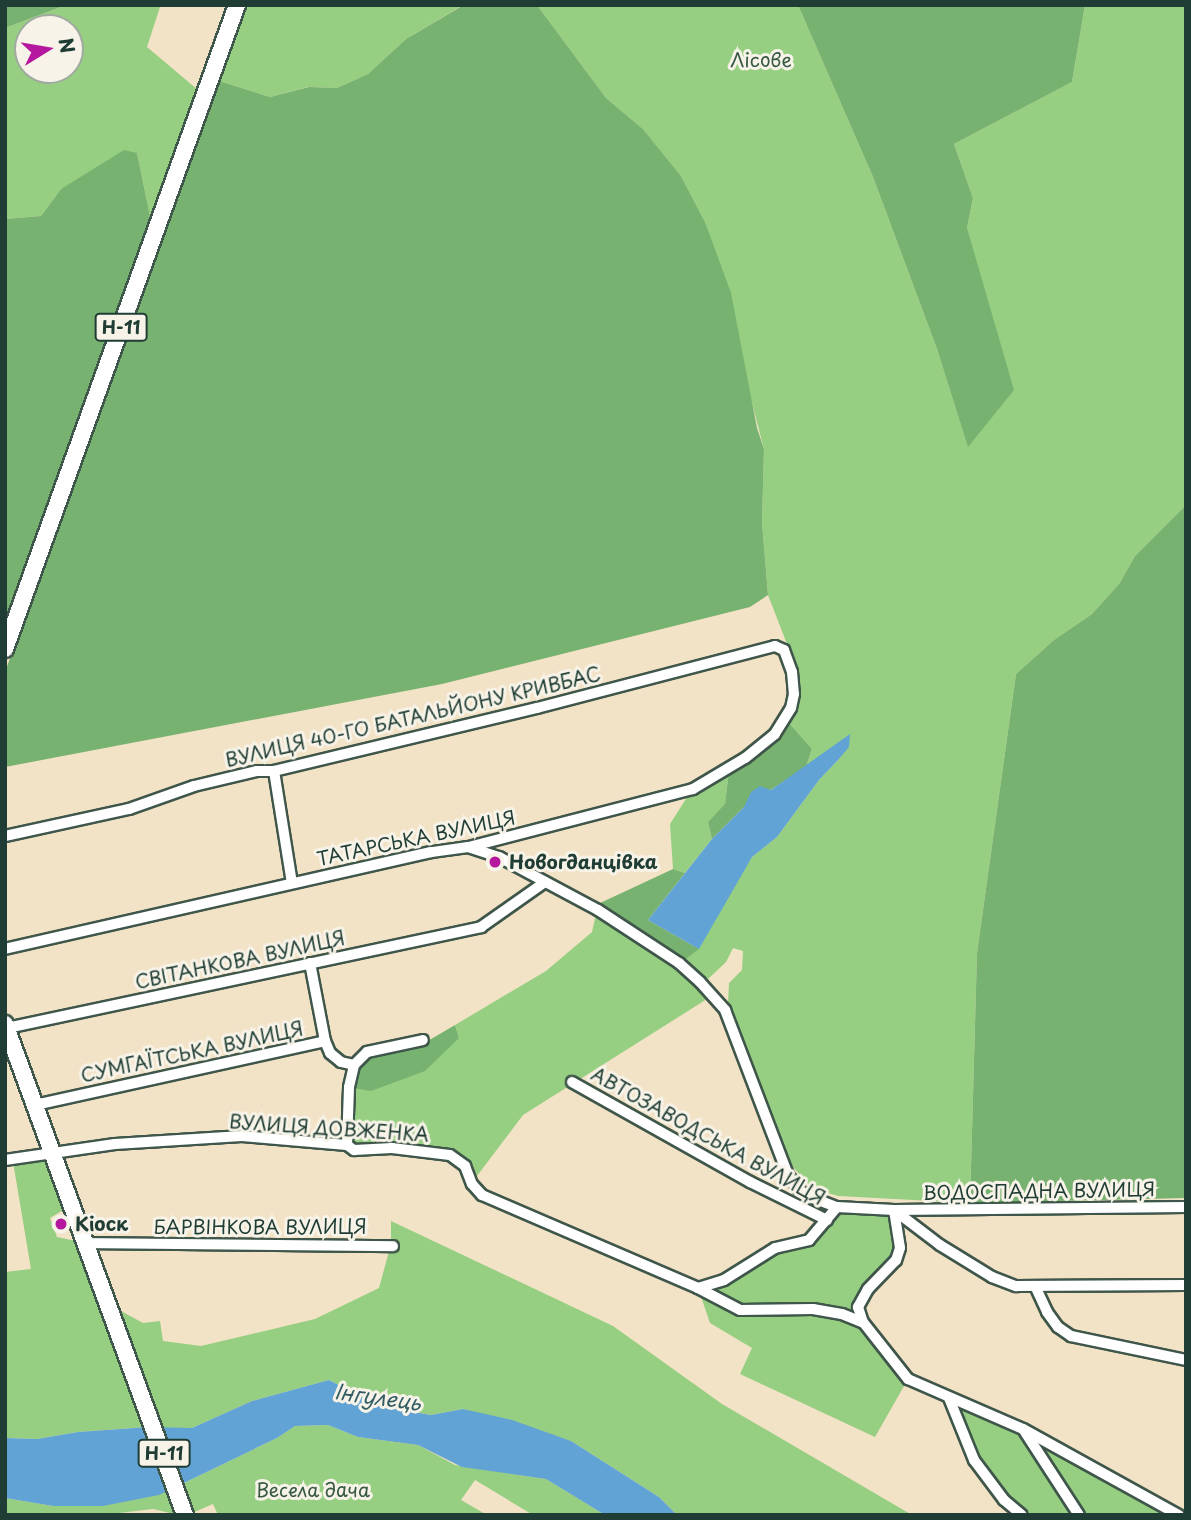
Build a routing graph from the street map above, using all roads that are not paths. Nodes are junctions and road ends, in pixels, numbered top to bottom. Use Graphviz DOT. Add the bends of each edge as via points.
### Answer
graph roads {
  1 [pos="237,5"];
  2 [pos="5,649"];
  3 [pos="794,694"];
  4 [pos="274,771"];
  5 [pos="5,836"];
  6 [pos="468,847"];
  7 [pos="545,882"];
  8 [pos="292,883"];
  9 [pos="5,949"];
  10 [pos="310,963"];
  11 [pos="6,1026"];
  12 [pos="423,1040"];
  13 [pos="325,1041"];
  14 [pos="354,1065"];
  15 [pos="572,1082"];
  16 [pos="35,1105"];
  17 [pos="347,1145"];
  18 [pos="52,1152"];
  19 [pos="5,1160"];
  20 [pos="837,1207"];
  21 [pos="1186,1207"];
  22 [pos="894,1210"];
  23 [pos="827,1220"];
  24 [pos="85,1243"];
  25 [pos="393,1245"];
  26 [pos="1186,1285"];
  27 [pos="698,1287"];
  28 [pos="1036,1288"];
  29 [pos="863,1322"];
  30 [pos="1186,1360"];
  31 [pos="949,1398"];
  32 [pos="1023,1429"];
  33 [pos="186,1515"];
  34 [pos="1022,1515"];
  35 [pos="1079,1515"];
  36 [pos="1179,1515"];
  1 -- 2 [label="main road, Н-11"];
  3 -- 4 [label="street, ВУЛИЦЯ 40-ГО БАТАЛЬЙОНУ КРИВБАС" via="789,660 784,650 775,646"];
  3 -- 6 [label="street, ТАТАРСЬКА ВУЛИЦЯ" via="775,734 693,789"];
  4 -- 5 [label="street, ВУЛИЦЯ 40-ГО БАТАЛЬЙОНУ КРИВБАС" via="194,786 129,809"];
  4 -- 8 [label="street"];
  6 -- 7 [label="street, ВОДОСПАДНА ВУЛИЦЯ" via="499,857"];
  6 -- 8 [label="street, ТАТАРСЬКА ВУЛИЦЯ"];
  7 -- 10 [label="street, СВІТАНКОВА ВУЛИЦЯ" via="481,927"];
  7 -- 20 [label="street, ВОДОСПАДНА ВУЛИЦЯ" via="598,910 700,982 725,1010 788,1175 800,1191"];
  8 -- 9 [label="street, ТАТАРСЬКА ВУЛИЦЯ"];
  10 -- 11 [label="street, СВІТАНКОВА ВУЛИЦЯ"];
  10 -- 13 [label="street"];
  11 -- 16 [label="main road, Н-11"];
  12 -- 14 [label="street" via="367,1052"];
  13 -- 14 [label="street, СУМГАЇТСЬКА ВУЛИЦЯ" via="330,1053"];
  13 -- 16 [label="street, СУМГАЇТСЬКА ВУЛИЦЯ"];
  14 -- 17 [label="street"];
  15 -- 23 [label="street, АВТОЗАВОДСЬКА ВУЛИЦЯ"];
  16 -- 18 [label="main road, Н-11"];
  17 -- 18 [label="street, ВУЛИЦЯ ДОВЖЕНКА" via="242,1136"];
  17 -- 27 [label="street, ВУЛИЦЯ ДОВЖЕНКА" via="354,1150 392,1148 450,1155 466,1166 482,1195"];
  18 -- 19 [label="street, ВУЛИЦЯ ДОВЖЕНКА"];
  18 -- 24 [label="main road, Н-11"];
  20 -- 22 [label="street, ВОДОСПАДНА ВУЛИЦЯ"];
  20 -- 23 [label="street"];
  21 -- 22 [label="street, ВОДОСПАДНА ВУЛИЦЯ"];
  22 -- 28 [label="street, ВОДОСПАДНА ВУЛИЦЯ" via="992,1277"];
  22 -- 29 [label="street" via="900,1248 896,1260 860,1300"];
  23 -- 27 [label="street" via="809,1240 775,1248 724,1280"];
  24 -- 25 [label="street, БАРВІНКОВА ВУЛИЦЯ"];
  24 -- 33 [label="main road, Н-11"];
  26 -- 28 [label="street, ВОДОСПАДНА ВУЛИЦЯ"];
  27 -- 29 [label="street, ВУЛИЦЯ ДОВЖЕНКА" via="740,1310 813,1309"];
  28 -- 30 [label="street" via="1047,1312 1070,1336"];
  29 -- 31 [label="street" via="908,1380"];
  31 -- 32 [label="street"];
  31 -- 34 [label="street" via="974,1460 1004,1500"];
  32 -- 35 [label="street"];
  32 -- 36 [label="street"];
}
